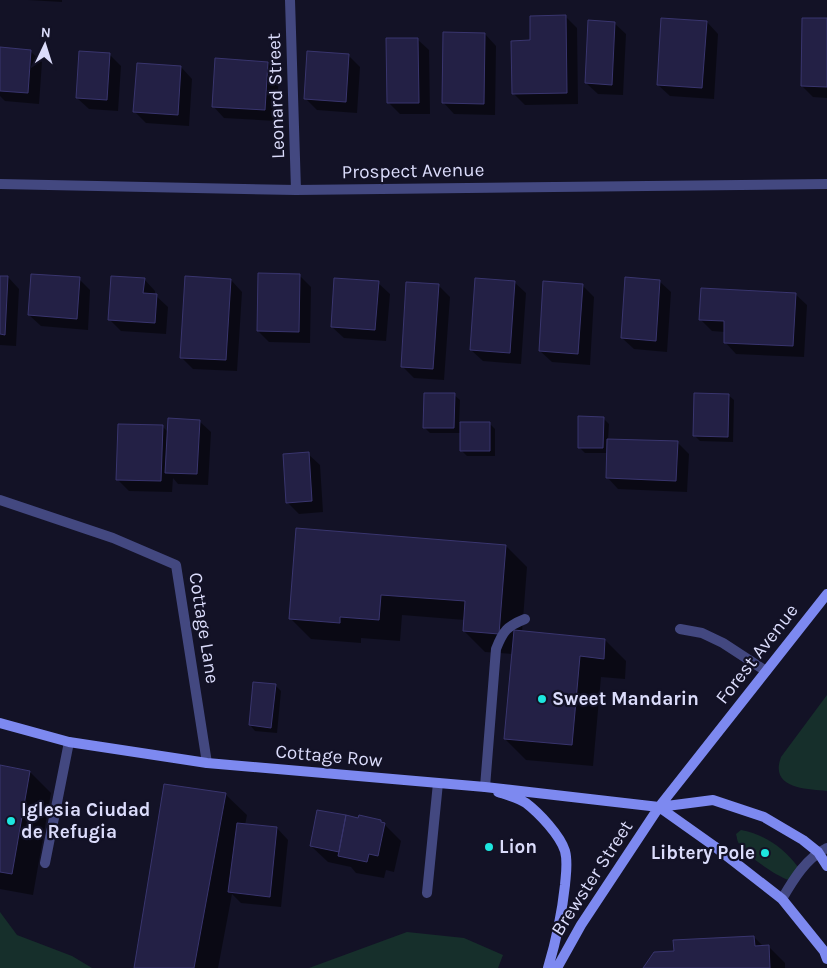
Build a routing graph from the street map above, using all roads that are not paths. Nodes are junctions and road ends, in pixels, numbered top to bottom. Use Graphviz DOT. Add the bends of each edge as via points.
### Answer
graph roads {
  1 [pos="290,0"];
  2 [pos="0,184"];
  3 [pos="827,184"];
  4 [pos="296,190"];
  5 [pos="0,500"];
  6 [pos="827,594"];
  7 [pos="525,619"];
  8 [pos="680,629"];
  9 [pos="766,671"];
  10 [pos="0,723"];
  11 [pos="69,742"];
  12 [pos="208,763"];
  13 [pos="438,783"];
  14 [pos="485,786"];
  15 [pos="659,807"];
  16 [pos="823,850"];
  17 [pos="45,863"];
  18 [pos="827,866"];
  19 [pos="427,893"];
  20 [pos="782,898"];
  21 [pos="827,959"];
  22 [pos="548,968"];
  23 [pos="557,968"];
  1 -- 4 [label="street, Leonard Street"];
  2 -- 4 [label="street, Prospect Avenue"];
  3 -- 4 [label="street, Prospect Avenue"];
  5 -- 12 [label="street, Cottage Lane" via="113,538 176,564"];
  6 -- 9 [label="street, Forest Avenue"];
  7 -- 14 [label="street" via="511,624 496,649"];
  8 -- 9 [label="street" via="702,633 723,643"];
  9 -- 15 [label="street, Forest Avenue"];
  10 -- 11 [label="street, Cottage Row"];
  11 -- 12 [label="street, Cottage Row"];
  11 -- 17 [label="street"];
  12 -- 13 [label="street, Cottage Row"];
  13 -- 14 [label="street, Cottage Row"];
  13 -- 19 [label="street"];
  14 -- 15 [label="street, Cottage Row"];
  14 -- 22 [label="street" via="525,803 561,841 567,864 564,900"];
  15 -- 16 [label="street" via="713,800 764,817"];
  15 -- 20 [label="street"];
  15 -- 23 [label="street, Brewster Street" via="581,925"];
  16 -- 18 [label="street"];
  16 -- 20 [label="street" via="796,874"];
  20 -- 21 [label="street"];
}
